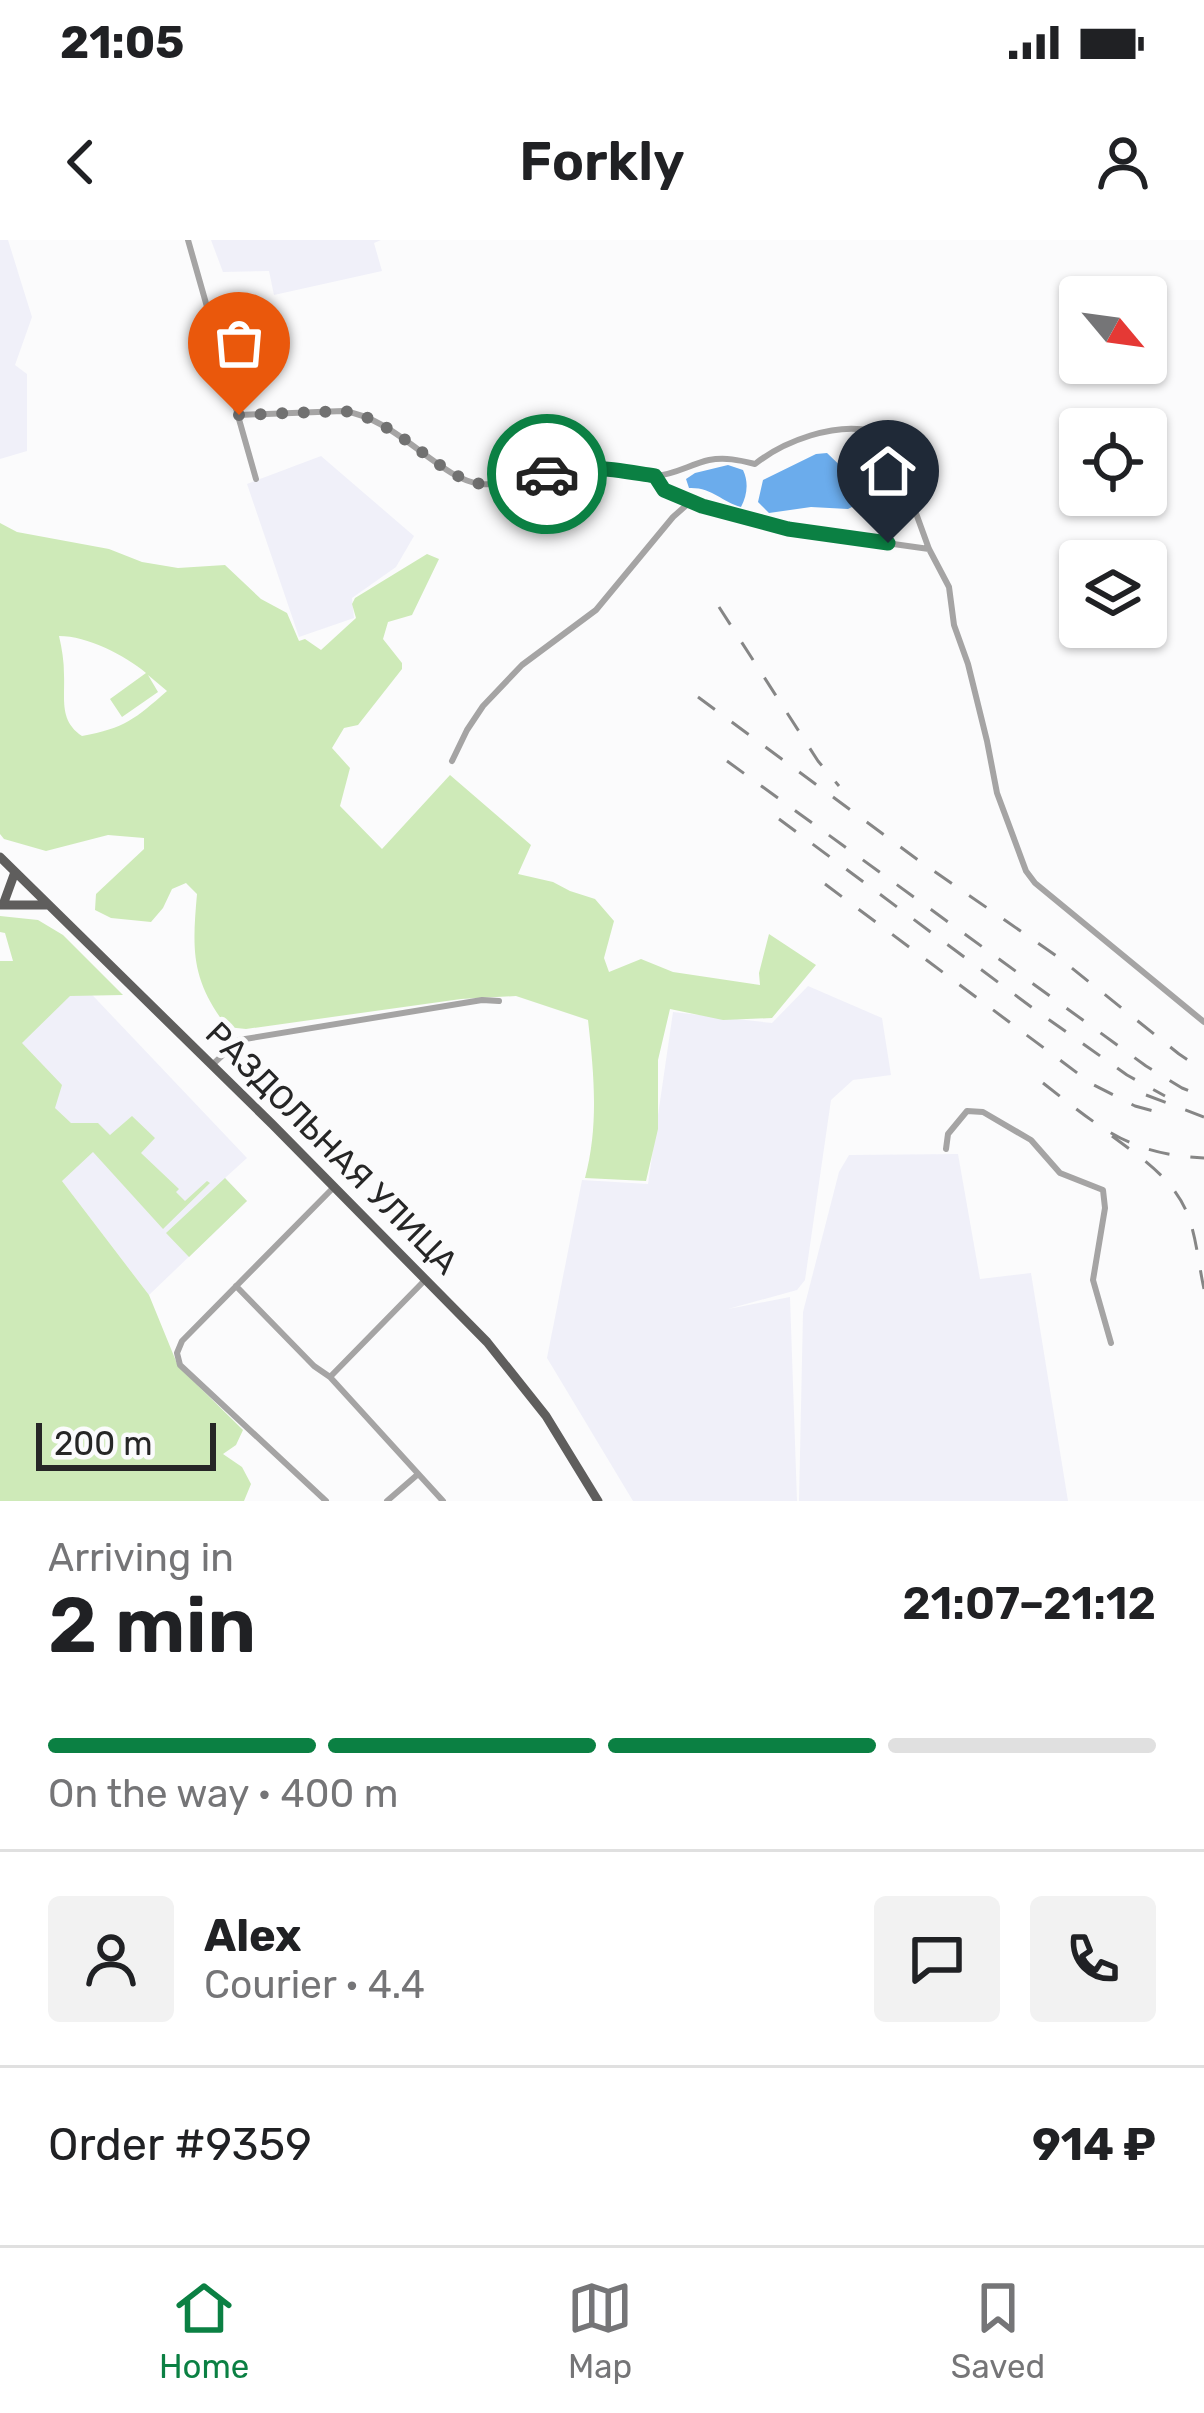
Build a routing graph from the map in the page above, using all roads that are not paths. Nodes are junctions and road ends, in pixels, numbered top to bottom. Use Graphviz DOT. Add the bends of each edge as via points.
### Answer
graph roads {
  1 [pos="188,240"];
  2 [pos="239,415"];
  3 [pos="655,476"];
  4 [pos="256,479"];
  5 [pos="691,502"];
  6 [pos="929,549"];
  7 [pos="452,761"];
  8 [pos="0,857"];
  9 [pos="15,872"];
  10 [pos="1,905"];
  11 [pos="48,905"];
  12 [pos="499,1001"];
  13 [pos="1204,1022"];
  14 [pos="212,1065"];
  15 [pos="946,1149"];
  16 [pos="334,1186"];
  17 [pos="426,1279"];
  18 [pos="236,1286"];
  19 [pos="1111,1343"];
  20 [pos="329,1377"];
  21 [pos="417,1475"];
  22 [pos="326,1501"];
  23 [pos="387,1501"];
  24 [pos="443,1501"];
  25 [pos="598,1501"];
  1 -- 2 [label="street"];
  2 -- 3 [label="street" via="360,413 482,484 572,467"];
  2 -- 4 [label="street"];
  3 -- 5 [label="street" via="664,490"];
  3 -- 6 [label="street" via="710,460 755,464 796,441 866,428 909,494"];
  5 -- 6 [label="street" via="788,529"];
  5 -- 7 [label="street" via="586,620 494,695"];
  6 -- 13 [label="street" via="949,587 997,794 1026,871"];
  8 -- 9 [label="main road, РАЗДОЛЬНАЯ УЛИЦА"];
  9 -- 10 [label="main road"];
  9 -- 11 [label="main road, РАЗДОЛЬНАЯ УЛИЦА"];
  10 -- 11 [label="main road"];
  11 -- 14 [label="main road, РАЗДОЛЬНАЯ УЛИЦА"];
  12 -- 14 [label="street" via="239,1040"];
  14 -- 16 [label="main road, РАЗДОЛЬНАЯ УЛИЦА"];
  15 -- 19 [label="street" via="968,1111 983,1112 1031,1140 1060,1173 1103,1190 1093,1280"];
  16 -- 17 [label="main road, РАЗДОЛЬНАЯ УЛИЦА"];
  16 -- 18 [label="street"];
  17 -- 20 [label="street"];
  17 -- 25 [label="main road, РАЗДОЛЬНАЯ УЛИЦА" via="519,1380"];
  18 -- 20 [label="street"];
  18 -- 22 [label="street" via="182,1341 180,1365"];
  20 -- 21 [label="street"];
  21 -- 23 [label="street"];
  21 -- 24 [label="street"];
}
